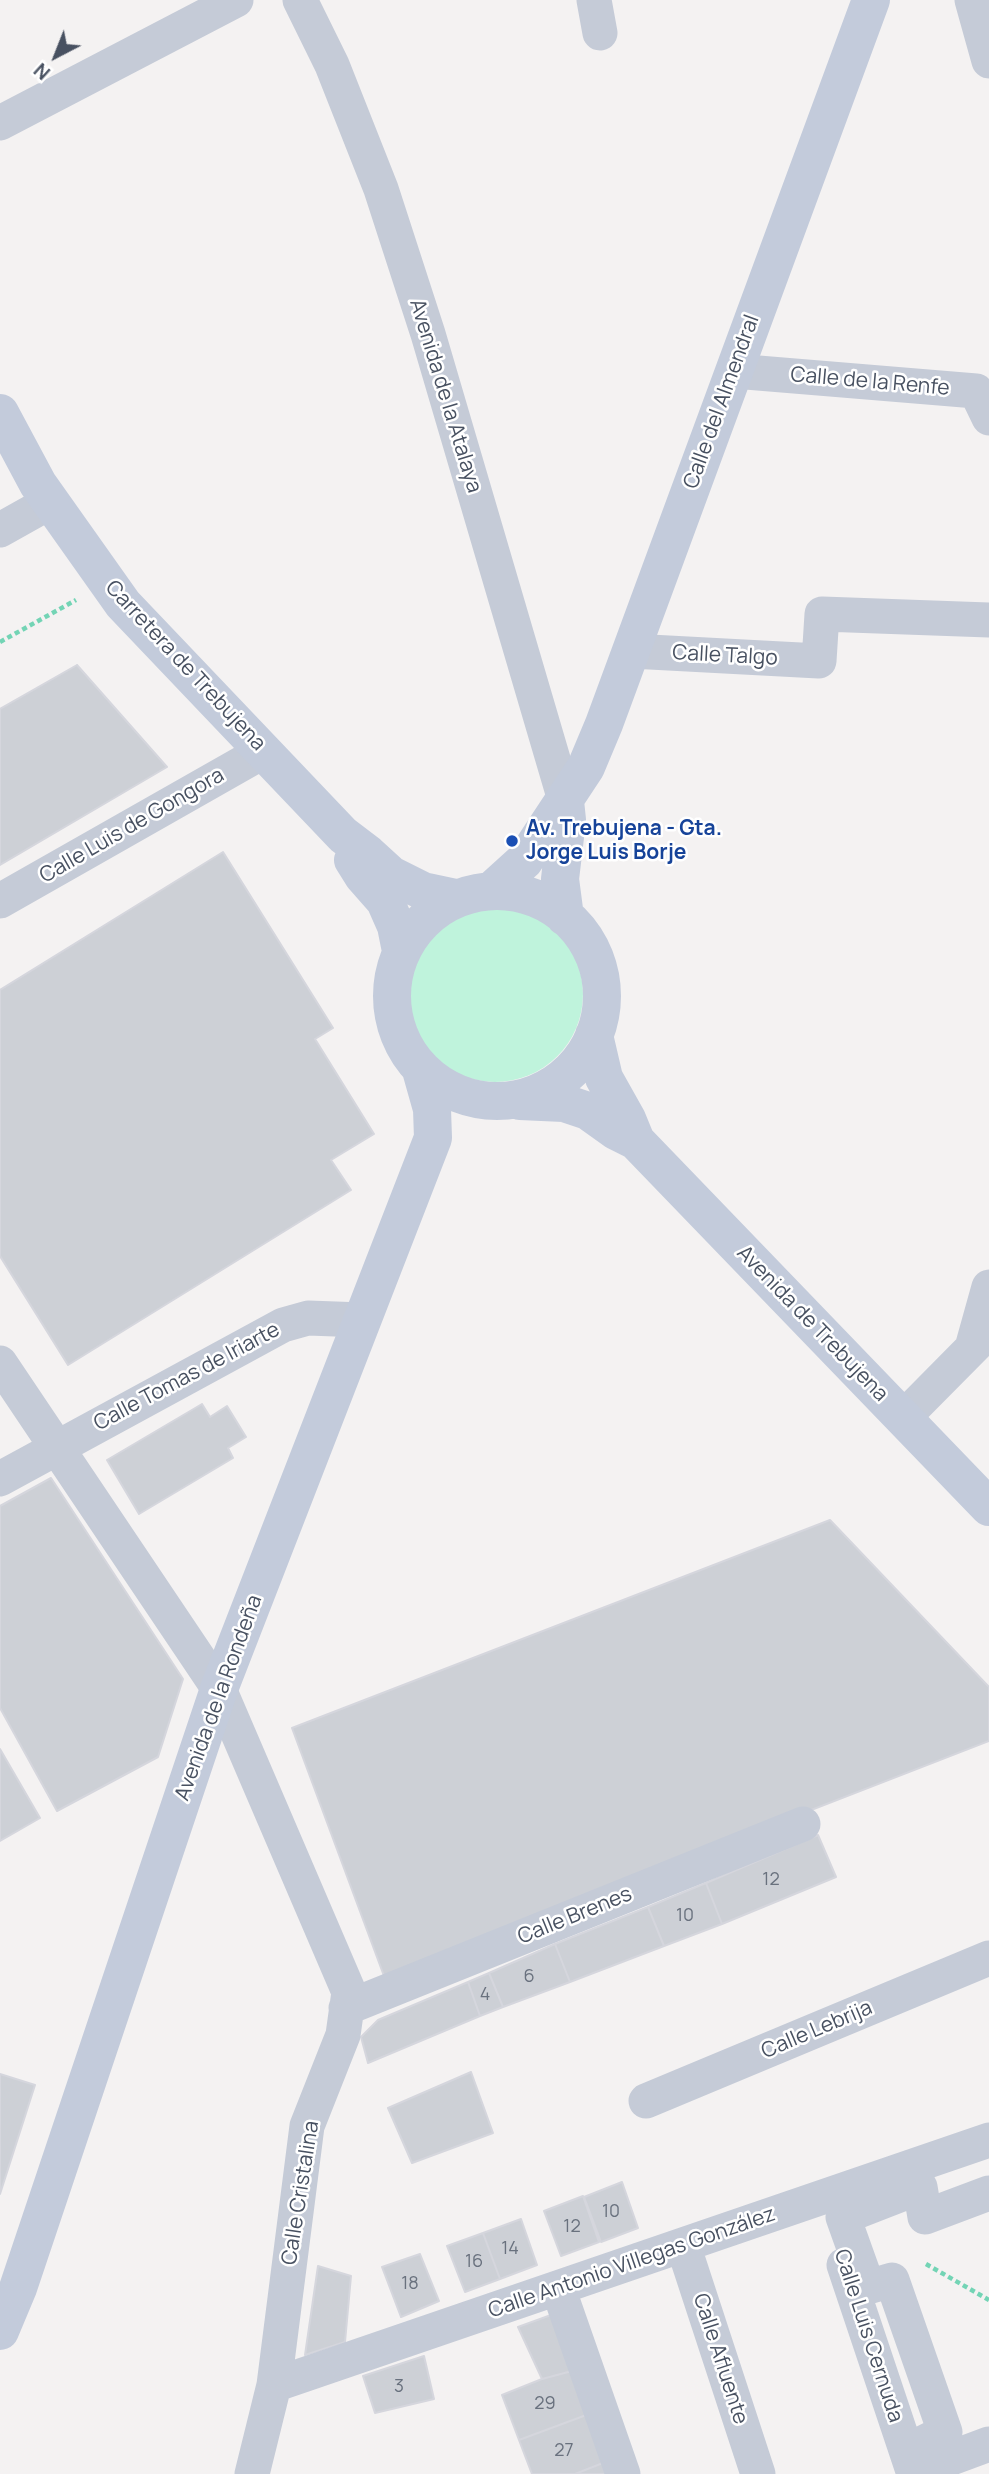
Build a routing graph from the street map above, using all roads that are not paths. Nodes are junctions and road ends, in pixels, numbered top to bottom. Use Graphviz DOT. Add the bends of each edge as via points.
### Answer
graph roads {
  1 [pos="236,0"];
  2 [pos="300,0"];
  3 [pos="871,0"];
  4 [pos="972,0"];
  5 [pos="989,61"];
  6 [pos="0,123"];
  7 [pos="734,372"];
  8 [pos="0,413"];
  9 [pos="989,418"];
  10 [pos="50,502"];
  11 [pos="0,530"];
  12 [pos="989,620"];
  13 [pos="631,651"];
  14 [pos="264,751"];
  15 [pos="565,800"];
  16 [pos="344,835"];
  17 [pos="474,894"];
  18 [pos="0,901"];
  19 [pos="565,918"];
  20 [pos="401,951"];
  21 [pos="594,1035"];
  22 [pos="421,1070"];
  23 [pos="514,1100"];
  24 [pos="636,1141"];
  25 [pos="989,1287"];
  26 [pos="363,1320"];
  27 [pos="980,1339"];
  28 [pos="0,1363"];
  29 [pos="903,1418"];
  30 [pos="57,1447"];
  31 [pos="0,1479"];
  32 [pos="989,1507"];
  33 [pos="219,1689"];
  34 [pos="803,1824"];
  35 [pos="989,1958"];
  36 [pos="346,2008"];
  37 [pos="646,2101"];
  38 [pos="989,2140"];
  39 [pos="989,2193"];
  40 [pos="822,2197"];
  41 [pos="683,2245"];
  42 [pos="558,2288"];
  43 [pos="0,2331"];
  44 [pos="274,2385"];
  45 [pos="989,2444"];
  46 [pos="989,2468"];
  47 [pos="252,2474"];
  48 [pos="623,2474"];
  49 [pos="758,2474"];
  50 [pos="914,2474"];
  51 [pos="975,2474"];
  1 -- 6 [label="street"];
  2 -- 15 [label="street, Avenida de la Atalaya" via="332,65 381,189"];
  3 -- 7 [label="street, Calle del Almendral"];
  4 -- 5 [label="street"];
  7 -- 9 [label="street, Calle de la Renfe" via="976,391"];
  7 -- 13 [label="street, Calle del Almendral"];
  8 -- 10 [label="street, Carretera de Trebujena"];
  10 -- 11 [label="street"];
  10 -- 14 [label="street, Carretera de Trebujena" via="123,604"];
  12 -- 13 [label="street, Calle Talgo" via="822,614 819,661"];
  13 -- 15 [label="street, Calle del Almendral" via="586,768"];
  14 -- 16 [label="street, Carretera de Trebujena"];
  14 -- 18 [label="street, Calle Luis de Gongora"];
  15 -- 17 [label="street, Calle del Almendral" via="524,861"];
  15 -- 19 [label="street" via="560,879"];
  16 -- 17 [label="street, Carretera de Trebujena" via="391,875 423,891"];
  16 -- 20 [label="street, Carretera de Trebujena" via="351,858 384,901"];
  17 -- 19 [label="street" via="522,893"];
  17 -- 20 [label="street" via="433,911"];
  19 -- 21 [label="street" via="593,952 602,982 601,1014"];
  20 -- 22 [label="street" via="392,981 392,1013 403,1044"];
  21 -- 23 [label="street" via="574,1069 547,1090"];
  21 -- 24 [label="street, Avenida de Trebujena" via="604,1078"];
  22 -- 23 [label="street" via="449,1090 481,1101"];
  22 -- 26 [label="street, Avenida de la Rondeña" via="432,1109 433,1138"];
  23 -- 24 [label="street, Avenida de Trebujena" via="564,1103 588,1111"];
  24 -- 29 [label="street, Avenida de Trebujena"];
  25 -- 27 [label="street"];
  26 -- 30 [label="street, Calle Tomas de Iriarte" via="308,1318 283,1325"];
  26 -- 33 [label="street, Avenida de la Rondeña"];
  27 -- 29 [label="street"];
  28 -- 30 [label="street, Calle Cristalina"];
  29 -- 32 [label="street, Avenida de Trebujena"];
  30 -- 31 [label="street, Calle Tomas de Iriarte"];
  30 -- 33 [label="street, Calle Cristalina"];
  33 -- 36 [label="street, Calle Cristalina" via="349,1992"];
  33 -- 43 [label="street, Avenida de la Rondeña"];
  34 -- 36 [label="street, Calle Brenes"];
  35 -- 37 [label="street, Calle Lebrija"];
  36 -- 44 [label="street, Calle Cristalina" via="343,2035 307,2126"];
  38 -- 40 [label="street, Calle Antonio Villegas González"];
  39 -- 45 [label="street" via="925,2217 920,2187 843,2217 868,2287 892,2280 897,2292 945,2432 921,2444 930,2466"];
  40 -- 41 [label="street, Calle Antonio Villegas González"];
  40 -- 50 [label="street, Calle Luis Cernuda"];
  41 -- 42 [label="street, Calle Antonio Villegas González"];
  41 -- 49 [label="street, Calle Afluente"];
  42 -- 44 [label="street, Calle Antonio Villegas González"];
  42 -- 48 [label="street"];
  44 -- 47 [label="street, Calle Cristalina"];
  46 -- 51 [label="street"];
}
